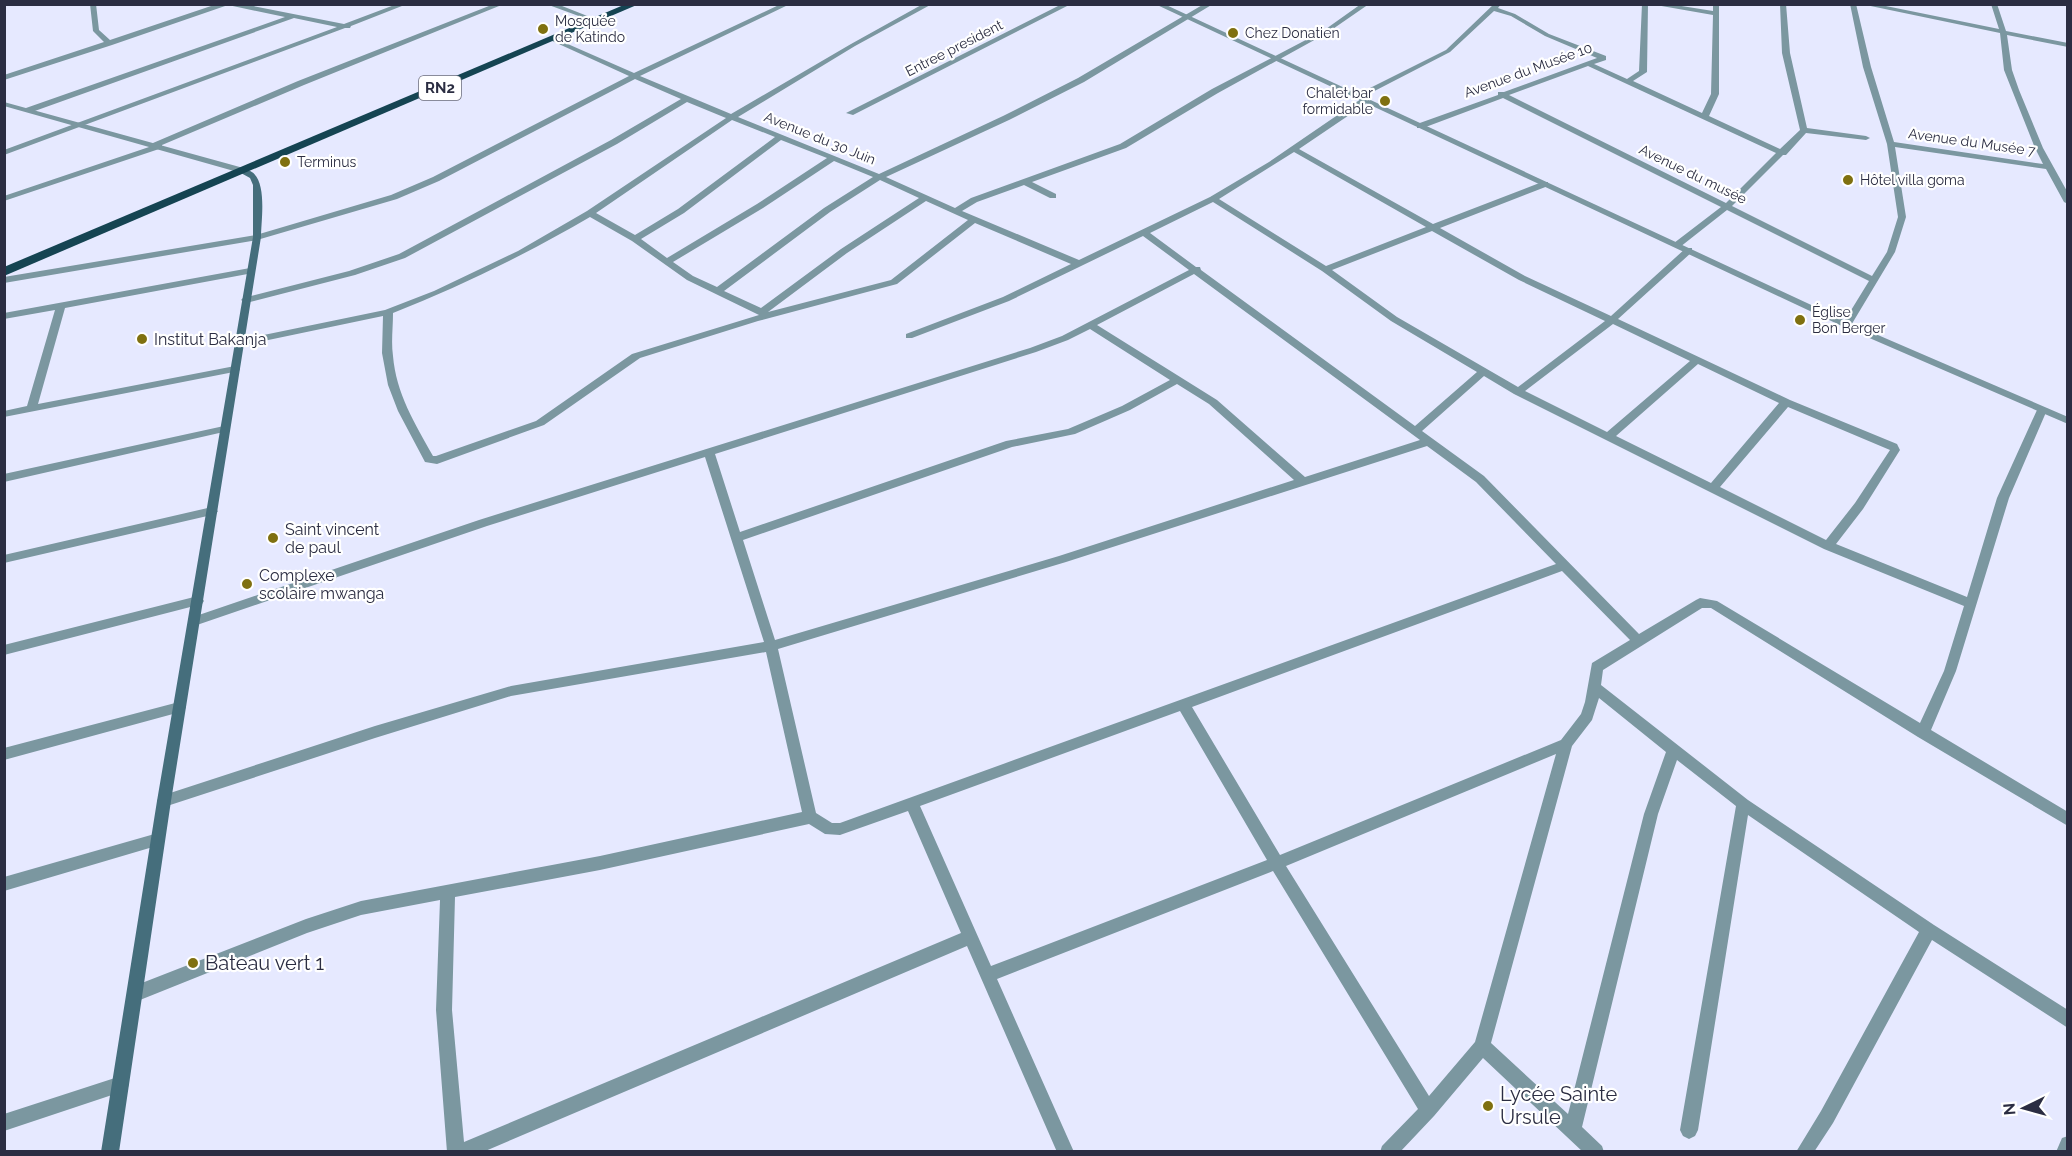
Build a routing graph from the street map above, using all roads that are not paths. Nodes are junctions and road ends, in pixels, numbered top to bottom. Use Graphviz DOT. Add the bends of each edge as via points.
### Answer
graph roads {
  1 [pos="93,4"];
  2 [pos="228,4"];
  3 [pos="404,4"];
  4 [pos="501,4"];
  5 [pos="549,4"];
  6 [pos="635,4"];
  7 [pos="787,4"];
  8 [pos="929,4"];
  9 [pos="1068,4"];
  10 [pos="1158,4"];
  11 [pos="1210,4"];
  12 [pos="1366,4"];
  13 [pos="1645,4"];
  14 [pos="1653,4"];
  15 [pos="1716,4"];
  16 [pos="1783,4"];
  17 [pos="1853,4"];
  18 [pos="1864,4"];
  19 [pos="1994,4"];
  20 [pos="1496,7"];
  21 [pos="1716,14"];
  22 [pos="294,16"];
  23 [pos="1185,17"];
  24 [pos="597,21"];
  25 [pos="349,27"];
  26 [pos="2003,31"];
  27 [pos="552,39"];
  28 [pos="110,44"];
  29 [pos="2067,45"];
  30 [pos="1274,58"];
  31 [pos="1587,63"];
  32 [pos="634,76"];
  33 [pos="4,78"];
  34 [pos="1627,82"];
  35 [pos="1501,94"];
  36 [pos="686,99"];
  37 [pos="1360,99"];
  38 [pos="4,104"];
  39 [pos="29,110"];
  40 [pos="850,112"];
  41 [pos="732,117"];
  42 [pos="1704,118"];
  43 [pos="82,124"];
  44 [pos="1420,126"];
  45 [pos="1804,130"];
  46 [pos="780,137"];
  47 [pos="1866,138"];
  48 [pos="1892,144"];
  49 [pos="157,146"];
  50 [pos="1294,149"];
  51 [pos="4,153"];
  52 [pos="1784,153"];
  53 [pos="833,158"];
  54 [pos="2049,167"];
  55 [pos="244,171"];
  56 [pos="880,177"];
  57 [pos="1024,181"];
  58 [pos="1545,184"];
  59 [pos="1053,196"];
  60 [pos="925,198"];
  61 [pos="4,199"];
  62 [pos="1212,199"];
  63 [pos="2067,202"];
  64 [pos="1727,206"];
  65 [pos="955,212"];
  66 [pos="590,213"];
  67 [pos="974,220"];
  68 [pos="1432,226"];
  69 [pos="1143,232"];
  70 [pos="257,237"];
  71 [pos="635,239"];
  72 [pos="1677,245"];
  73 [pos="1689,250"];
  74 [pos="666,262"];
  75 [pos="1077,263"];
  76 [pos="1197,269"];
  77 [pos="1325,269"];
  78 [pos="4,272"];
  79 [pos="250,272"];
  80 [pos="1872,279"];
  81 [pos="4,280"];
  82 [pos="717,292"];
  83 [pos="246,300"];
  84 [pos="60,307"];
  85 [pos="388,312"];
  86 [pos="764,314"];
  87 [pos="4,316"];
  88 [pos="1612,320"];
  89 [pos="1090,325"];
  90 [pos="1847,326"];
  91 [pos="909,336"];
  92 [pos="239,343"];
  93 [pos="1698,359"];
  94 [pos="235,369"];
  95 [pos="1483,372"];
  96 [pos="1179,379"];
  97 [pos="1518,392"];
  98 [pos="1786,402"];
  99 [pos="31,409"];
  100 [pos="2043,410"];
  101 [pos="4,414"];
  102 [pos="2067,421"];
  103 [pos="225,429"];
  104 [pos="1416,431"];
  105 [pos="1609,436"];
  106 [pos="1430,441"];
  107 [pos="709,451"];
  108 [pos="4,478"];
  109 [pos="1302,481"];
  110 [pos="1712,489"];
  111 [pos="212,511"];
  112 [pos="738,537"];
  113 [pos="1828,546"];
  114 [pos="4,559"];
  115 [pos="1563,566"];
  116 [pos="198,601"];
  117 [pos="1971,604"];
  118 [pos="194,621"];
  119 [pos="1639,642"];
  120 [pos="771,646"];
  121 [pos="4,650"];
  122 [pos="1594,687"];
  123 [pos="1183,704"];
  124 [pos="179,707"];
  125 [pos="1923,734"];
  126 [pos="1566,744"];
  127 [pos="1674,750"];
  128 [pos="4,754"];
  129 [pos="164,801"];
  130 [pos="912,804"];
  131 [pos="1743,804"];
  132 [pos="810,817"];
  133 [pos="2067,820"];
  134 [pos="158,839"];
  135 [pos="1277,863"];
  136 [pos="4,884"];
  137 [pos="448,892"];
  138 [pos="1929,930"];
  139 [pos="970,937"];
  140 [pos="987,975"];
  141 [pos="135,994"];
  142 [pos="2067,1020"];
  143 [pos="1482,1046"];
  144 [pos="121,1084"];
  145 [pos="1428,1110"];
  146 [pos="4,1123"];
  147 [pos="1573,1129"];
  148 [pos="1689,1130"];
  149 [pos="2067,1144"];
  150 [pos="110,1152"];
  151 [pos="456,1152"];
  152 [pos="461,1152"];
  153 [pos="1066,1152"];
  154 [pos="1388,1152"];
  155 [pos="1596,1152"];
  156 [pos="1803,1152"];
  157 [pos="2065,1152"];
  1 -- 28 [label="street" via="96,31"];
  2 -- 22 [label="street"];
  2 -- 28 [label="street"];
  3 -- 25 [label="street"];
  4 -- 49 [label="street" via="292,87"];
  5 -- 24 [label="street"];
  6 -- 24 [label="highway, RN2"];
  7 -- 32 [label="street"];
  8 -- 41 [label="street"];
  9 -- 40 [label="street, Entree president"];
  10 -- 23 [label="street"];
  11 -- 23 [label="street"];
  12 -- 30 [label="street" via="1325,32"];
  13 -- 34 [label="street" via="1643,72"];
  14 -- 21 [label="street"];
  15 -- 21 [label="street"];
  16 -- 45 [label="street" via="1786,53"];
  17 -- 48 [label="street, Avenue du Musée 7" via="1867,67"];
  18 -- 26 [label="street"];
  19 -- 26 [label="street"];
  20 -- 31 [label="street, Avenue du Musée 10" via="1603,58"];
  20 -- 37 [label="street" via="1448,51"];
  21 -- 42 [label="street" via="1715,94"];
  22 -- 25 [label="street"];
  22 -- 39 [label="street"];
  23 -- 30 [label="street"];
  23 -- 56 [label="street" via="1081,80"];
  24 -- 27 [label="highway, RN2"];
  25 -- 43 [label="street"];
  26 -- 29 [label="street"];
  26 -- 54 [label="street" via="2008,70"];
  27 -- 32 [label="street, Avenue du 30 Juin"];
  27 -- 55 [label="highway, RN2"];
  28 -- 33 [label="street"];
  30 -- 37 [label="street"];
  30 -- 57 [label="street" via="1123,146"];
  31 -- 34 [label="street"];
  31 -- 35 [label="street, Avenue du Musée 10"];
  32 -- 36 [label="street, Avenue du 30 Juin"];
  32 -- 70 [label="street" via="413,189"];
  34 -- 42 [label="street"];
  35 -- 44 [label="street, Avenue du Musée 10"];
  35 -- 64 [label="street, Avenue du musée"];
  36 -- 41 [label="street, Avenue du 30 Juin"];
  36 -- 83 [label="street" via="402,256"];
  37 -- 44 [label="street"];
  37 -- 50 [label="street"];
  38 -- 39 [label="street"];
  39 -- 43 [label="street"];
  41 -- 46 [label="street, Avenue du 30 Juin"];
  41 -- 66 [label="street"];
  42 -- 52 [label="street"];
  43 -- 49 [label="street"];
  43 -- 51 [label="street"];
  44 -- 58 [label="street"];
  45 -- 47 [label="street"];
  45 -- 52 [label="street"];
  46 -- 53 [label="street, Avenue du 30 Juin"];
  46 -- 71 [label="street" via="681,211"];
  48 -- 54 [label="street, Avenue du Musée 7"];
  48 -- 80 [label="street, Avenue du Musée 7" via="1902,217 1890,252"];
  49 -- 55 [label="street"];
  49 -- 61 [label="street"];
  50 -- 62 [label="street"];
  50 -- 68 [label="street"];
  52 -- 64 [label="street"];
  53 -- 56 [label="street, Avenue du 30 Juin"];
  53 -- 74 [label="street"];
  54 -- 63 [label="street"];
  55 -- 70 [label="main road" via="254,177 257,185"];
  55 -- 78 [label="highway, RN2"];
  56 -- 60 [label="street, Avenue du 30 Juin"];
  56 -- 82 [label="street" via="827,210"];
  57 -- 59 [label="street"];
  57 -- 65 [label="street" via="974,200"];
  58 -- 68 [label="street"];
  58 -- 72 [label="street"];
  60 -- 65 [label="street, Avenue du 30 Juin"];
  60 -- 86 [label="street" via="837,256"];
  62 -- 69 [label="street"];
  62 -- 77 [label="street"];
  64 -- 72 [label="street"];
  64 -- 80 [label="street, Avenue du musée"];
  65 -- 67 [label="street, Avenue du 30 Juin"];
  66 -- 71 [label="street"];
  66 -- 85 [label="street" via="521,253"];
  67 -- 75 [label="street, Avenue du 30 Juin"];
  67 -- 86 [label="street" via="894,282"];
  68 -- 77 [label="street"];
  68 -- 88 [label="street" via="1522,278"];
  69 -- 75 [label="street"];
  69 -- 76 [label="street"];
  70 -- 79 [label="main road"];
  70 -- 81 [label="street"];
  71 -- 74 [label="street"];
  72 -- 73 [label="street"];
  73 -- 88 [label="street"];
  73 -- 90 [label="street"];
  74 -- 82 [label="street"];
  75 -- 91 [label="street" via="994,304"];
  76 -- 89 [label="street"];
  76 -- 104 [label="street"];
  77 -- 95 [label="street" via="1394,319"];
  79 -- 83 [label="main road"];
  79 -- 84 [label="street"];
  80 -- 90 [label="street, Avenue du Musée 7"];
  82 -- 86 [label="street"];
  83 -- 92 [label="main road"];
  84 -- 87 [label="street"];
  84 -- 99 [label="street"];
  85 -- 86 [label="street" via="391,378 429,459 437,460 540,423 636,356"];
  85 -- 92 [label="street"];
  88 -- 93 [label="street"];
  88 -- 97 [label="street"];
  89 -- 96 [label="street"];
  89 -- 107 [label="street" via="997,362"];
  90 -- 100 [label="street"];
  92 -- 94 [label="main road"];
  93 -- 98 [label="street"];
  93 -- 105 [label="street"];
  94 -- 99 [label="street"];
  94 -- 103 [label="main road"];
  95 -- 97 [label="street"];
  95 -- 104 [label="street"];
  96 -- 109 [label="street" via="1245,428"];
  96 -- 112 [label="street" via="1078,429 1010,444"];
  97 -- 105 [label="street"];
  98 -- 110 [label="street"];
  98 -- 113 [label="street" via="1894,448 1859,506"];
  99 -- 101 [label="street"];
  100 -- 102 [label="street"];
  100 -- 117 [label="street" via="2003,498"];
  103 -- 108 [label="street"];
  103 -- 111 [label="main road"];
  104 -- 106 [label="street"];
  105 -- 110 [label="street"];
  106 -- 109 [label="street"];
  106 -- 115 [label="street" via="1480,479"];
  107 -- 112 [label="street"];
  107 -- 118 [label="street"];
  109 -- 120 [label="street" via="1084,552"];
  110 -- 113 [label="street"];
  111 -- 114 [label="street"];
  111 -- 116 [label="main road"];
  112 -- 120 [label="street"];
  113 -- 117 [label="street"];
  115 -- 119 [label="street"];
  115 -- 123 [label="street"];
  116 -- 118 [label="main road"];
  116 -- 121 [label="street"];
  117 -- 125 [label="street" via="1950,671"];
  118 -- 124 [label="main road"];
  119 -- 122 [label="street" via="1596,668"];
  119 -- 125 [label="street" via="1700,603 1708,602"];
  120 -- 129 [label="street" via="511,691"];
  120 -- 132 [label="street"];
  122 -- 126 [label="street" via="1587,716"];
  122 -- 127 [label="street"];
  123 -- 130 [label="street"];
  123 -- 135 [label="street"];
  124 -- 128 [label="street"];
  124 -- 129 [label="main road"];
  125 -- 133 [label="street"];
  126 -- 135 [label="street"];
  126 -- 143 [label="street"];
  127 -- 131 [label="street"];
  127 -- 147 [label="street" via="1651,814"];
  129 -- 134 [label="main road"];
  130 -- 132 [label="street" via="834,830"];
  130 -- 139 [label="street"];
  131 -- 138 [label="street"];
  131 -- 148 [label="street"];
  132 -- 137 [label="street"];
  134 -- 136 [label="street"];
  134 -- 141 [label="main road"];
  135 -- 140 [label="street"];
  135 -- 145 [label="street"];
  137 -- 141 [label="street" via="350,911"];
  137 -- 151 [label="street" via="444,1010"];
  138 -- 142 [label="street"];
  138 -- 156 [label="street" via="1827,1117"];
  139 -- 140 [label="street"];
  139 -- 152 [label="street"];
  140 -- 153 [label="street"];
  141 -- 144 [label="main road"];
  143 -- 145 [label="street"];
  143 -- 147 [label="street"];
  144 -- 146 [label="street"];
  144 -- 150 [label="main road"];
  145 -- 154 [label="street"];
  147 -- 155 [label="street"];
  149 -- 157 [label="street"];
}
